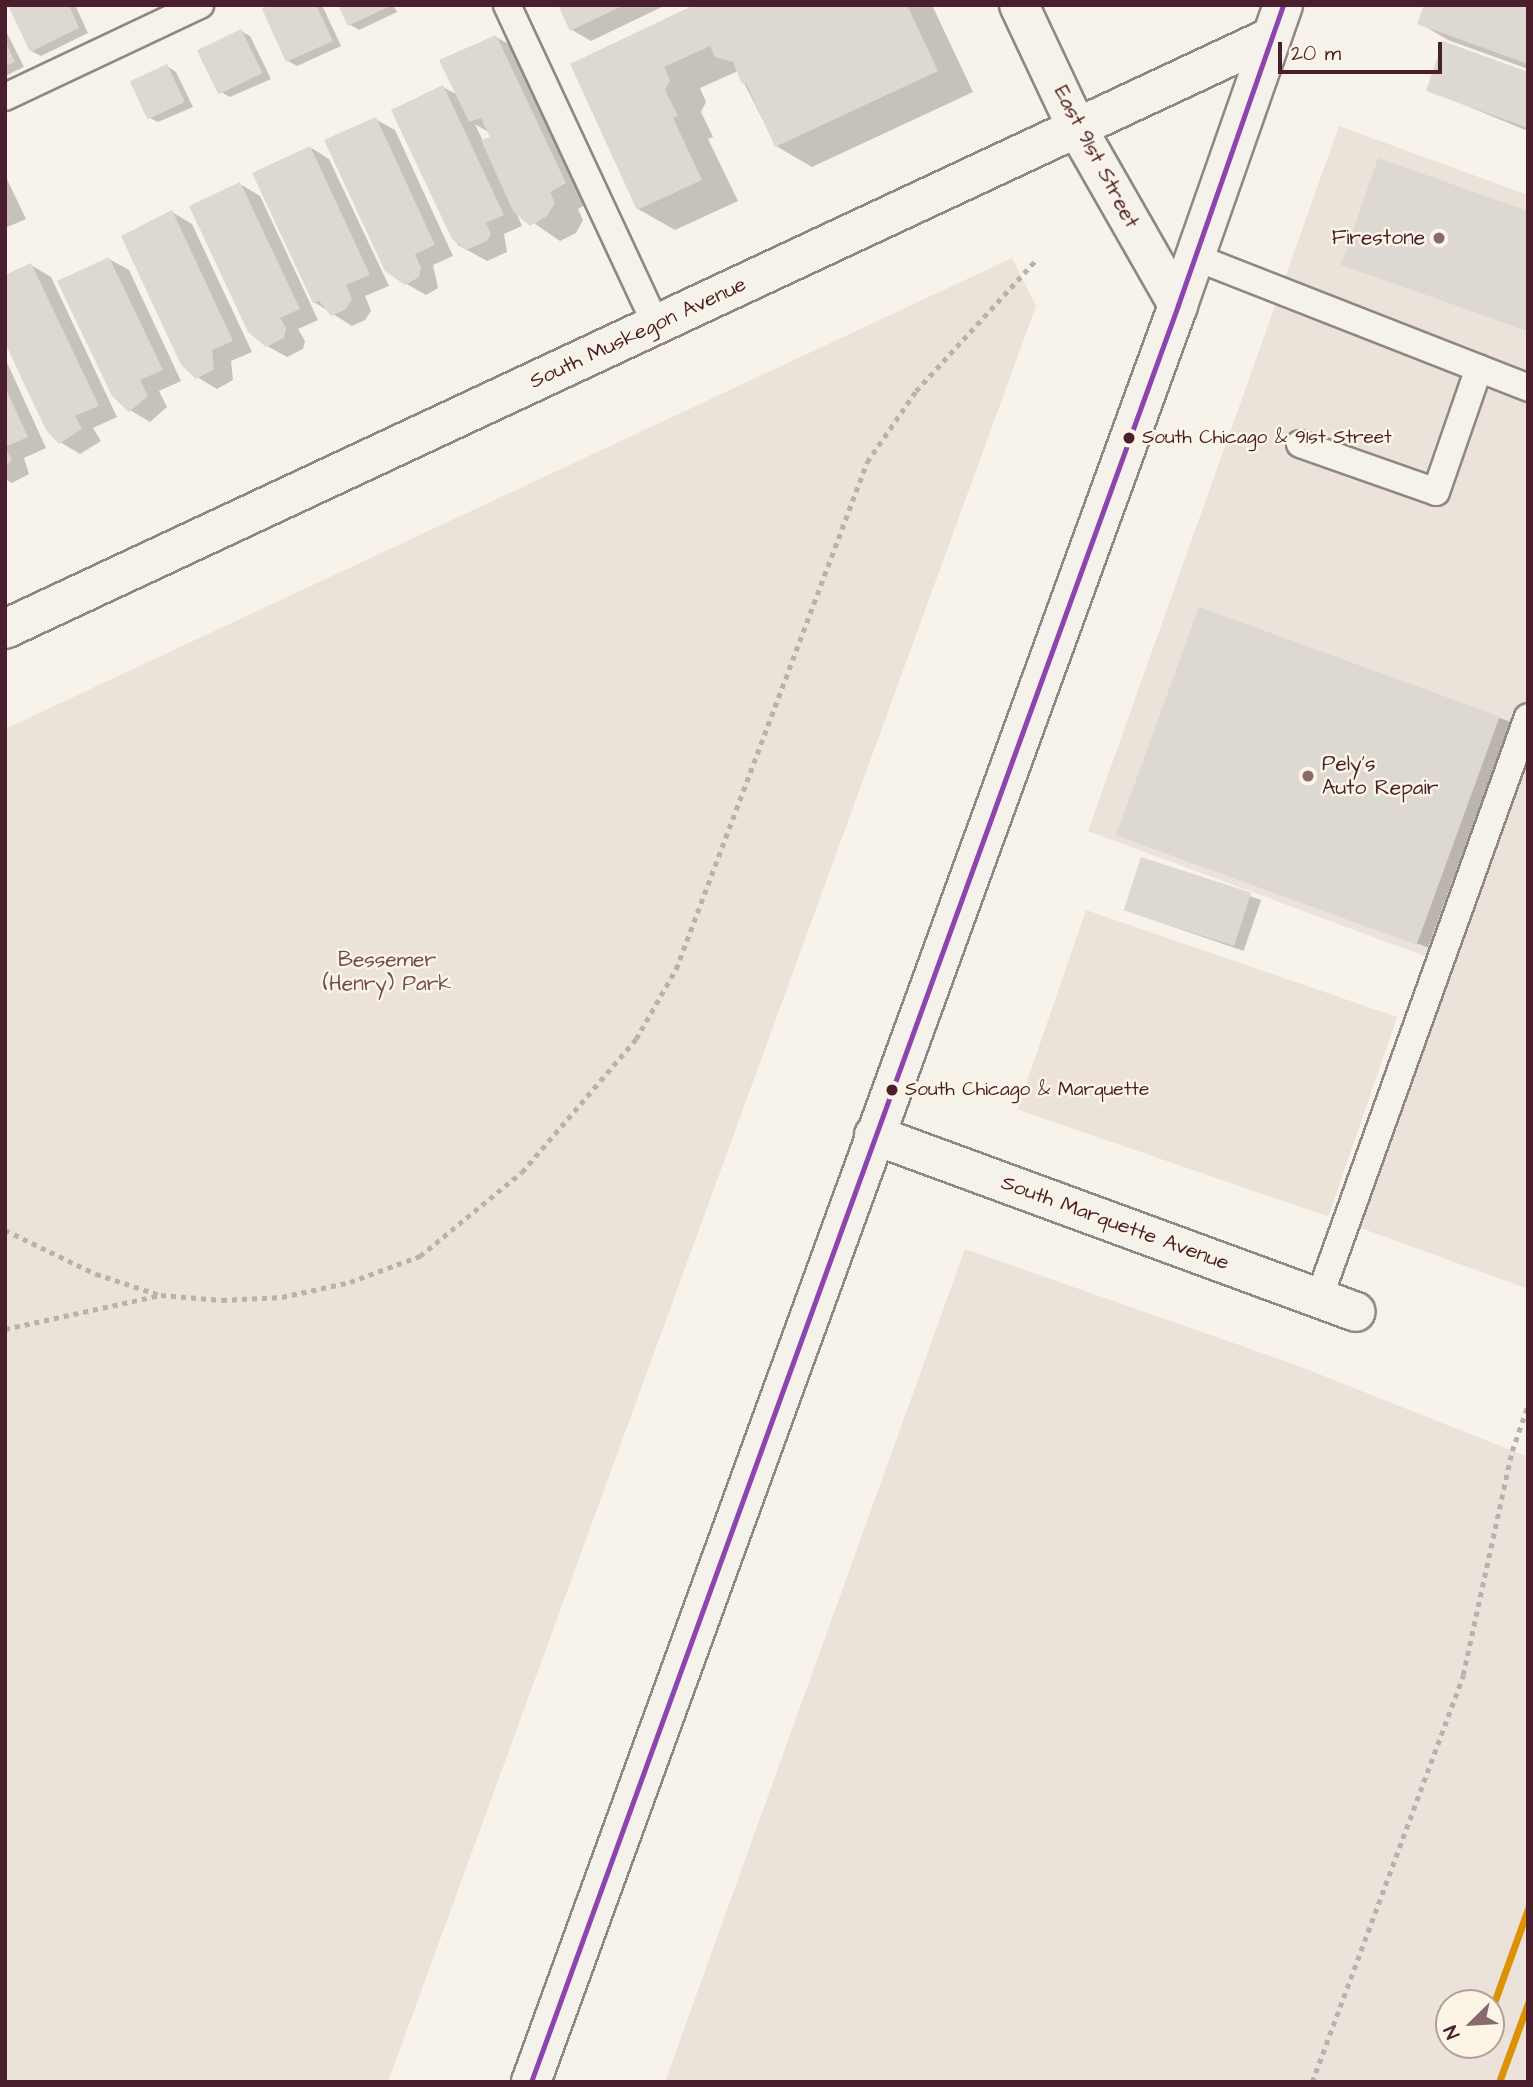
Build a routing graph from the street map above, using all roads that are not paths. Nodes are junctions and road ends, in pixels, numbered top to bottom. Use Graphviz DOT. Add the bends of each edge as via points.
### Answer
graph roads {
  1 [pos="200,5"];
  2 [pos="508,5"];
  3 [pos="1019,5"];
  4 [pos="1277,21"];
  5 [pos="5,97"];
  6 [pos="1077,128"];
  7 [pos="1192,256"];
  8 [pos="1178,305"];
  9 [pos="656,325"];
  10 [pos="1479,368"];
  11 [pos="1528,388"];
  12 [pos="1300,444"];
  13 [pos="5,629"];
  14 [pos="1528,717"];
  15 [pos="874,1135"];
  16 [pos="1319,1298"];
  17 [pos="1356,1312"];
  18 [pos="531,2082"];
  1 -- 5 [label="lane"];
  2 -- 9 [label="lane"];
  3 -- 6 [label="street, East 91st Street"];
  4 -- 6 [label="street, South Muskegon Avenue"];
  4 -- 7 [label="street"];
  6 -- 8 [label="street, East 91st Street"];
  6 -- 9 [label="street, South Muskegon Avenue"];
  7 -- 8 [label="street"];
  7 -- 10 [label="lane"];
  8 -- 15 [label="street"];
  9 -- 13 [label="street, South Muskegon Avenue"];
  10 -- 11 [label="lane"];
  10 -- 12 [label="lane" via="1436,492"];
  14 -- 16 [label="lane"];
  15 -- 16 [label="street, South Marquette Avenue"];
  15 -- 18 [label="street"];
  16 -- 17 [label="street, South Marquette Avenue"];
}
